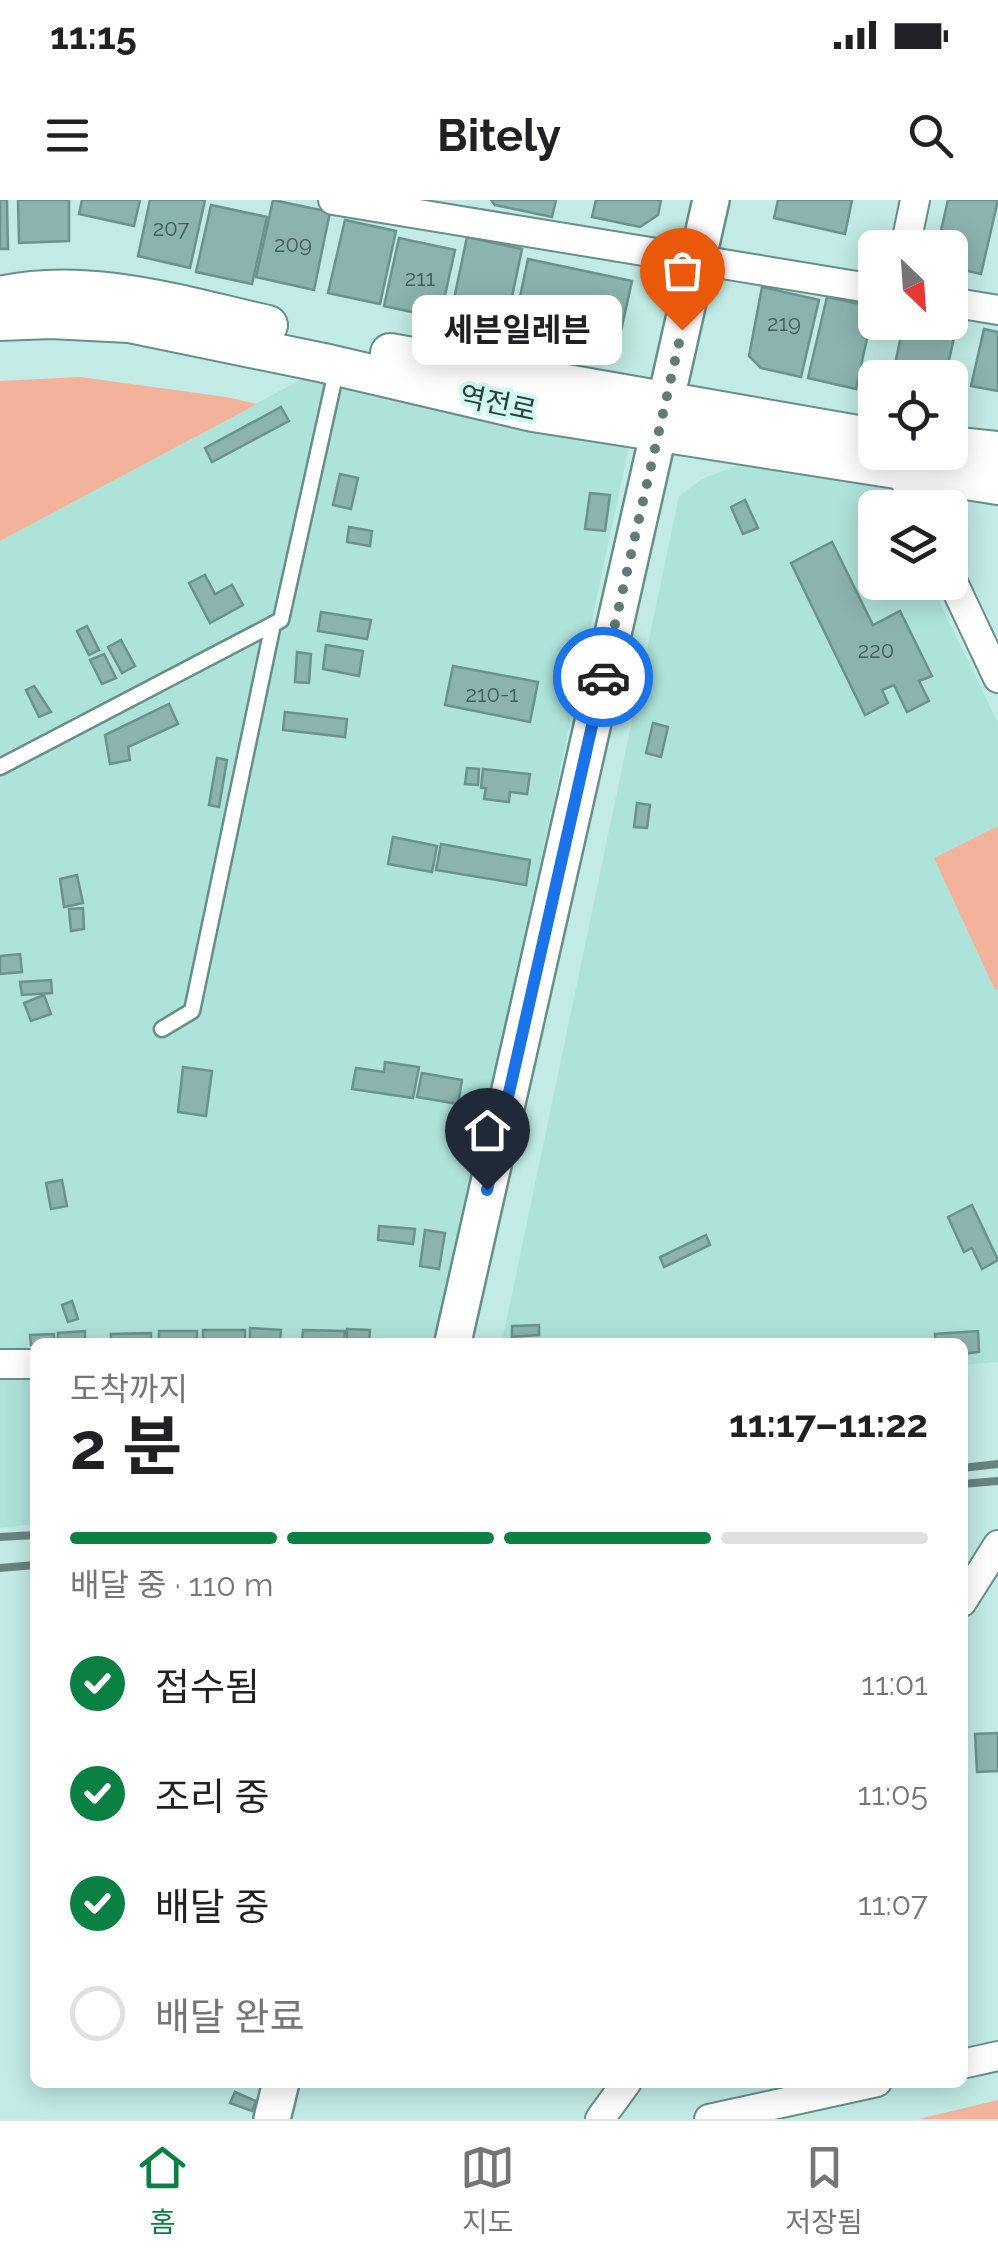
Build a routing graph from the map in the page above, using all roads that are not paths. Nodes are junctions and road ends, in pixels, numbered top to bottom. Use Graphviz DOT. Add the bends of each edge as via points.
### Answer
graph roads {
  1 [pos="333,200"];
  2 [pos="711,200"];
  3 [pos="914,200"];
  4 [pos="464,210"];
  5 [pos="908,230"];
  6 [pos="698,259"];
  7 [pos="858,286"];
  8 [pos="0,296"];
  9 [pos="968,305"];
  10 [pos="998,310"];
  11 [pos="0,321"];
  12 [pos="337,366"];
  13 [pos="662,416"];
  14 [pos="858,436"];
  15 [pos="968,448"];
  16 [pos="998,451"];
  17 [pos="858,460"];
  18 [pos="900,470"];
  19 [pos="998,486"];
  20 [pos="909,490"];
  21 [pos="961,600"];
  22 [pos="273,624"];
  23 [pos="998,678"];
  24 [pos="0,767"];
  25 [pos="162,1029"];
  26 [pos="454,1338"];
  27 [pos="0,1364"];
  28 [pos="30,1364"];
  29 [pos="998,1545"];
  30 [pos="968,1592"];
  31 [pos="998,2056"];
  32 [pos="968,2063"];
  33 [pos="279,2088"];
  34 [pos="622,2088"];
  35 [pos="850,2088"];
  36 [pos="272,2119"];
  37 [pos="600,2119"];
  38 [pos="709,2119"];
  1 -- 4 [label="street"];
  2 -- 6 [label="street"];
  3 -- 5 [label="street"];
  4 -- 6 [label="street"];
  6 -- 7 [label="street"];
  6 -- 13 [label="street"];
  8 -- 13 [label="main road, 역전로" via="59,288 151,299"];
  9 -- 10 [label="street"];
  11 -- 12 [label="main road, 역전로" via="129,324"];
  12 -- 13 [label="main road, 역전로" via="534,412"];
  12 -- 22 [label="lane" via="281,620"];
  13 -- 14 [label="main road, 역전로"];
  13 -- 17 [label="main road, 역전로"];
  13 -- 26 [label="street"];
  15 -- 16 [label="main road"];
  18 -- 19 [label="main road, 역전로"];
  18 -- 20 [label="street"];
  21 -- 23 [label="street"];
  22 -- 24 [label="lane"];
  22 -- 25 [label="lane" via="192,1011"];
  27 -- 28 [label="street"];
  29 -- 30 [label="street"];
  31 -- 32 [label="street"];
  33 -- 36 [label="street"];
  34 -- 37 [label="street"];
  35 -- 38 [label="street"];
}
